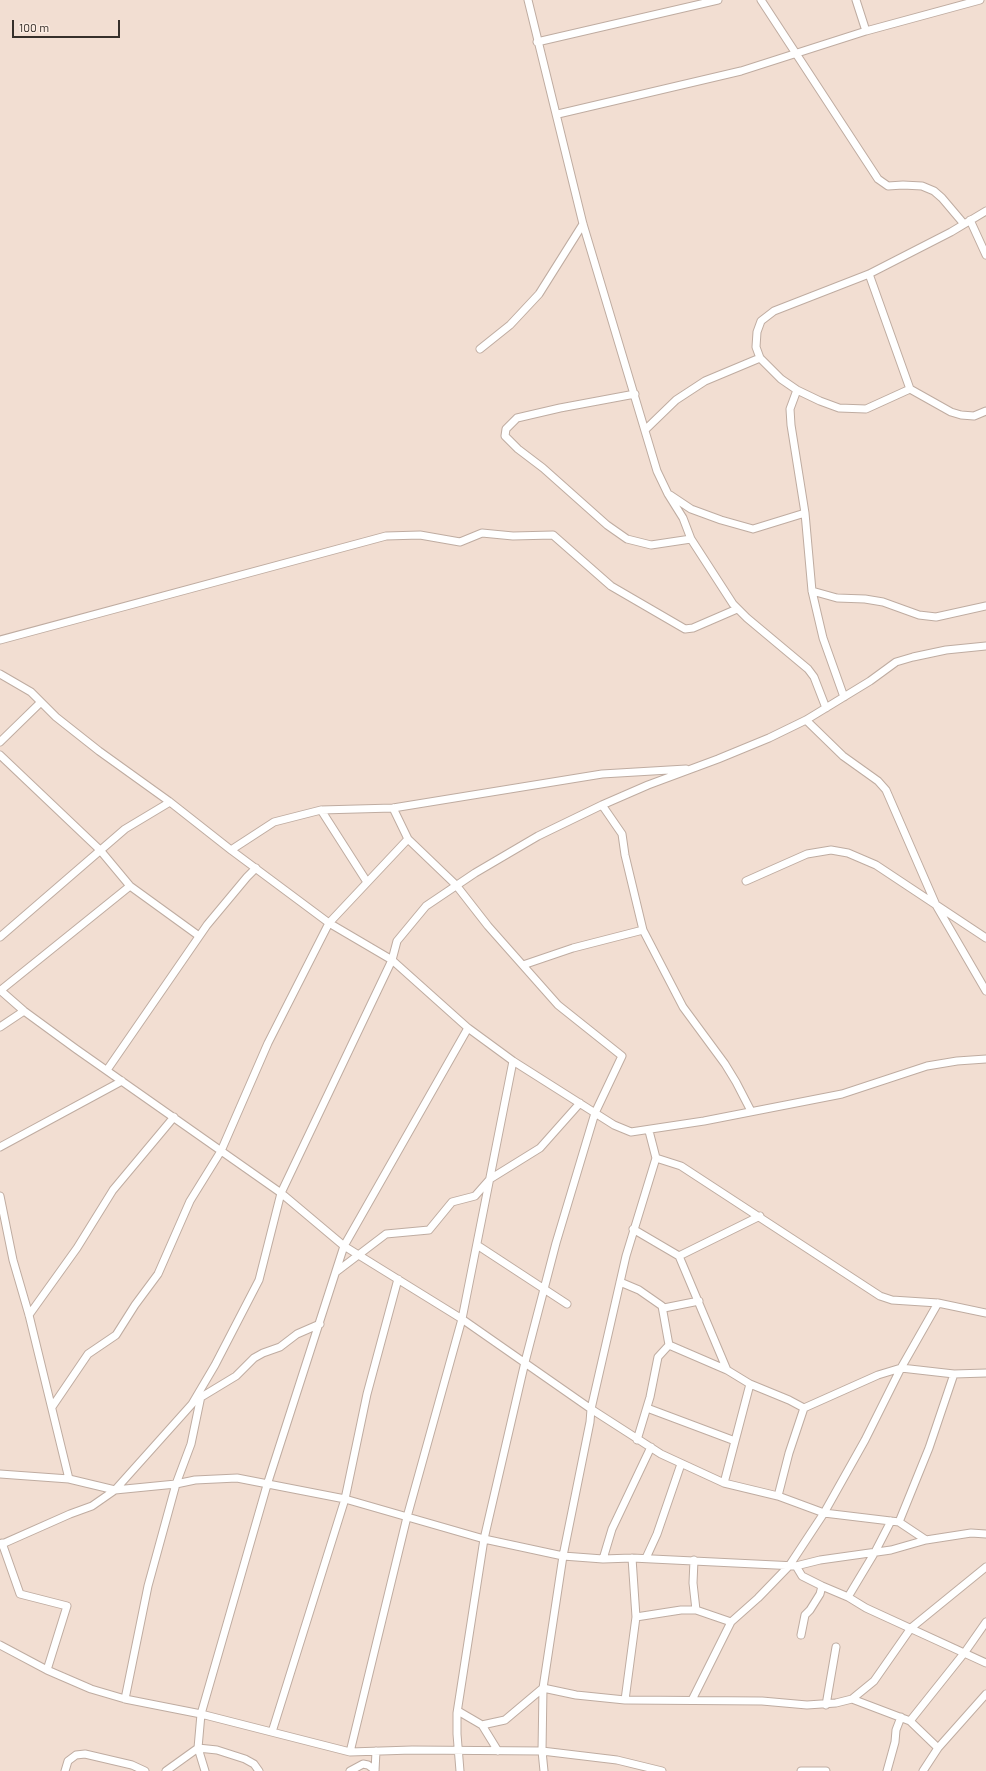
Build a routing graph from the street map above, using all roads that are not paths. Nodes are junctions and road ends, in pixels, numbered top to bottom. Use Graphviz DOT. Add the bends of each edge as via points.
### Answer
graph roads {
  1 [pos="528,0"];
  2 [pos="718,0"];
  3 [pos="761,0"];
  4 [pos="856,0"];
  5 [pos="980,0"];
  6 [pos="866,31"];
  7 [pos="537,42"];
  8 [pos="796,54"];
  9 [pos="558,114"];
  10 [pos="986,211"];
  11 [pos="970,220"];
  12 [pos="584,224"];
  13 [pos="964,224"];
  14 [pos="986,255"];
  15 [pos="869,274"];
  16 [pos="480,349"];
  17 [pos="760,358"];
  18 [pos="910,389"];
  19 [pos="797,390"];
  20 [pos="635,394"];
  21 [pos="986,411"];
  22 [pos="645,430"];
  23 [pos="668,494"];
  24 [pos="805,513"];
  25 [pos="691,539"];
  26 [pos="812,591"];
  27 [pos="986,606"];
  28 [pos="737,609"];
  29 [pos="0,640"];
  30 [pos="986,646"];
  31 [pos="0,674"];
  32 [pos="844,697"];
  33 [pos="41,702"];
  34 [pos="826,708"];
  35 [pos="806,720"];
  36 [pos="0,742"];
  37 [pos="0,755"];
  38 [pos="695,768"];
  39 [pos="170,802"];
  40 [pos="602,805"];
  41 [pos="393,808"];
  42 [pos="321,810"];
  43 [pos="408,839"];
  44 [pos="100,850"];
  45 [pos="231,850"];
  46 [pos="256,868"];
  47 [pos="746,881"];
  48 [pos="367,882"];
  49 [pos="456,885"];
  50 [pos="130,886"];
  51 [pos="936,905"];
  52 [pos="329,923"];
  53 [pos="643,930"];
  54 [pos="199,936"];
  55 [pos="0,937"];
  56 [pos="986,938"];
  57 [pos="392,960"];
  58 [pos="523,965"];
  59 [pos="0,990"];
  60 [pos="986,991"];
  61 [pos="24,1011"];
  62 [pos="0,1027"];
  63 [pos="468,1028"];
  64 [pos="986,1059"];
  65 [pos="513,1061"];
  66 [pos="106,1070"];
  67 [pos="122,1081"];
  68 [pos="580,1103"];
  69 [pos="751,1112"];
  70 [pos="595,1113"];
  71 [pos="174,1118"];
  72 [pos="649,1130"];
  73 [pos="0,1147"];
  74 [pos="221,1151"];
  75 [pos="656,1158"];
  76 [pos="490,1179"];
  77 [pos="281,1193"];
  78 [pos="0,1196"];
  79 [pos="760,1216"];
  80 [pos="633,1229"];
  81 [pos="478,1245"];
  82 [pos="344,1246"];
  83 [pos="358,1255"];
  84 [pos="680,1256"];
  85 [pos="336,1272"];
  86 [pos="398,1279"];
  87 [pos="620,1282"];
  88 [pos="545,1289"];
  89 [pos="699,1301"];
  90 [pos="938,1303"];
  91 [pos="567,1304"];
  92 [pos="664,1308"];
  93 [pos="986,1312"];
  94 [pos="29,1315"];
  95 [pos="462,1319"];
  96 [pos="320,1324"];
  97 [pos="669,1344"];
  98 [pos="525,1362"];
  99 [pos="901,1368"];
  100 [pos="727,1370"];
  101 [pos="986,1373"];
  102 [pos="954,1374"];
  103 [pos="750,1384"];
  104 [pos="201,1396"];
  105 [pos="192,1404"];
  106 [pos="52,1407"];
  107 [pos="646,1408"];
  108 [pos="804,1408"];
  109 [pos="591,1409"];
  110 [pos="637,1440"];
  111 [pos="735,1441"];
  112 [pos="651,1447"];
  113 [pos="681,1464"];
  114 [pos="0,1474"];
  115 [pos="69,1479"];
  116 [pos="724,1483"];
  117 [pos="176,1484"];
  118 [pos="267,1485"];
  119 [pos="116,1490"];
  120 [pos="778,1496"];
  121 [pos="346,1499"];
  122 [pos="824,1513"];
  123 [pos="407,1517"];
  124 [pos="891,1521"];
  125 [pos="900,1522"];
  126 [pos="986,1534"];
  127 [pos="484,1539"];
  128 [pos="926,1540"];
  129 [pos="1,1544"];
  130 [pos="875,1552"];
  131 [pos="563,1556"];
  132 [pos="632,1558"];
  133 [pos="646,1558"];
  134 [pos="603,1559"];
  135 [pos="694,1560"];
  136 [pos="793,1566"];
  137 [pos="986,1567"];
  138 [pos="822,1586"];
  139 [pos="848,1597"];
  140 [pos="696,1610"];
  141 [pos="636,1617"];
  142 [pos="731,1622"];
  143 [pos="986,1622"];
  144 [pos="911,1628"];
  145 [pos="801,1634"];
  146 [pos="0,1645"];
  147 [pos="836,1646"];
  148 [pos="965,1652"];
  149 [pos="986,1663"];
  150 [pos="47,1670"];
  151 [pos="543,1688"];
  152 [pos="986,1694"];
  153 [pos="125,1699"];
  154 [pos="852,1699"];
  155 [pos="625,1700"];
  156 [pos="692,1700"];
  157 [pos="826,1705"];
  158 [pos="458,1711"];
  159 [pos="201,1714"];
  160 [pos="901,1717"];
  161 [pos="910,1721"];
  162 [pos="482,1726"];
  163 [pos="272,1732"];
  164 [pos="198,1748"];
  165 [pos="938,1748"];
  166 [pos="459,1750"];
  167 [pos="376,1751"];
  168 [pos="498,1751"];
  169 [pos="542,1751"];
  170 [pos="350,1752"];
  171 [pos="375,1770"];
  172 [pos="65,1771"];
  173 [pos="145,1771"];
  174 [pos="166,1771"];
  175 [pos="205,1771"];
  176 [pos="259,1771"];
  177 [pos="350,1771"];
  178 [pos="460,1771"];
  179 [pos="544,1771"];
  180 [pos="662,1771"];
  181 [pos="801,1771"];
  182 [pos="826,1771"];
  183 [pos="887,1771"];
  184 [pos="923,1771"];
  1 -- 7 [label="street"];
  2 -- 7 [label="street"];
  3 -- 8 [label="street"];
  4 -- 6 [label="street"];
  5 -- 6 [label="street"];
  6 -- 8 [label="street"];
  7 -- 9 [label="street"];
  8 -- 9 [label="street" via="741,71"];
  8 -- 13 [label="street" via="878,179 888,186 922,186 934,191"];
  9 -- 12 [label="street"];
  10 -- 11 [label="street"];
  11 -- 13 [label="street"];
  11 -- 14 [label="street"];
  12 -- 16 [label="street" via="539,294 510,325"];
  12 -- 20 [label="street"];
  13 -- 15 [label="street"];
  15 -- 17 [label="street" via="774,311 761,321 756,347"];
  15 -- 18 [label="street"];
  17 -- 19 [label="street" via="781,379"];
  17 -- 22 [label="street" via="705,381 676,400"];
  18 -- 19 [label="street" via="866,409 839,408"];
  18 -- 21 [label="street" via="961,415 974,416"];
  19 -- 24 [label="street" via="790,409"];
  20 -- 22 [label="street"];
  20 -- 25 [label="street" via="517,418 506,429 505,436 607,525 627,539 651,545"];
  22 -- 23 [label="street" via="657,471"];
  23 -- 24 [label="street" via="691,509 752,529"];
  23 -- 25 [label="street" via="683,518"];
  24 -- 26 [label="street"];
  25 -- 28 [label="street"];
  26 -- 27 [label="street" via="837,598 883,602 919,615 936,617"];
  26 -- 32 [label="street" via="823,638"];
  28 -- 29 [label="street" via="686,629 611,586 553,535 513,536 482,533 460,542 425,535 386,536"];
  28 -- 34 [label="street" via="808,669 814,677"];
  30 -- 32 [label="street" via="946,650 896,662"];
  31 -- 33 [label="street" via="31,692"];
  32 -- 34 [label="street"];
  33 -- 36 [label="street"];
  33 -- 39 [label="street" via="68,727"];
  34 -- 35 [label="street"];
  35 -- 38 [label="street"];
  35 -- 51 [label="street" via="843,756 878,781 886,790"];
  37 -- 44 [label="street"];
  38 -- 40 [label="street"];
  38 -- 41 [label="street" via="602,774"];
  39 -- 44 [label="street" via="125,829"];
  39 -- 45 [label="street"];
  40 -- 49 [label="street" via="538,836"];
  40 -- 53 [label="street" via="622,834"];
  41 -- 42 [label="street"];
  41 -- 43 [label="street"];
  42 -- 45 [label="street" via="274,822"];
  42 -- 48 [label="street"];
  43 -- 48 [label="street"];
  43 -- 49 [label="street"];
  44 -- 50 [label="street"];
  44 -- 55 [label="street"];
  45 -- 46 [label="street"];
  46 -- 52 [label="street"];
  46 -- 54 [label="street"];
  47 -- 51 [label="street" via="807,854 831,850 848,853 876,865"];
  48 -- 52 [label="street"];
  49 -- 57 [label="street" via="426,906 397,941"];
  49 -- 58 [label="street"];
  50 -- 54 [label="street"];
  50 -- 59 [label="street"];
  51 -- 56 [label="street"];
  51 -- 60 [label="street"];
  52 -- 57 [label="street"];
  52 -- 74 [label="street" via="268,1043"];
  53 -- 58 [label="street" via="573,948"];
  53 -- 69 [label="street" via="683,1007 725,1064"];
  54 -- 66 [label="street"];
  57 -- 63 [label="street"];
  57 -- 77 [label="street"];
  58 -- 70 [label="street" via="558,1005 622,1056"];
  59 -- 61 [label="street"];
  61 -- 62 [label="street"];
  61 -- 66 [label="street"];
  63 -- 65 [label="street"];
  63 -- 82 [label="street"];
  64 -- 69 [label="street" via="927,1066 842,1094"];
  65 -- 68 [label="street"];
  65 -- 76 [label="street"];
  66 -- 67 [label="street"];
  67 -- 71 [label="street"];
  67 -- 73 [label="street"];
  68 -- 70 [label="street"];
  68 -- 76 [label="street" via="540,1148"];
  69 -- 72 [label="street"];
  70 -- 72 [label="street" via="631,1132"];
  70 -- 88 [label="street"];
  71 -- 74 [label="street"];
  71 -- 94 [label="street" via="113,1190 77,1248"];
  72 -- 75 [label="street"];
  74 -- 77 [label="street"];
  74 -- 106 [label="street" via="190,1201 158,1274 116,1335 88,1354"];
  75 -- 79 [label="street" via="681,1166"];
  75 -- 80 [label="street"];
  76 -- 81 [label="street"];
  76 -- 83 [label="street" via="475,1196 452,1202 429,1230 386,1234"];
  77 -- 82 [label="street"];
  77 -- 105 [label="street" via="259,1280 215,1366"];
  78 -- 94 [label="street" via="13,1260"];
  79 -- 84 [label="street"];
  79 -- 90 [label="street" via="880,1296 892,1300"];
  80 -- 84 [label="street"];
  80 -- 87 [label="street"];
  81 -- 88 [label="street"];
  81 -- 95 [label="street"];
  82 -- 83 [label="street"];
  82 -- 85 [label="street"];
  83 -- 85 [label="street"];
  83 -- 86 [label="street"];
  84 -- 89 [label="street"];
  85 -- 96 [label="street"];
  86 -- 95 [label="street"];
  86 -- 121 [label="street" via="367,1394"];
  87 -- 92 [label="street" via="639,1290"];
  87 -- 109 [label="street"];
  88 -- 91 [label="street"];
  88 -- 98 [label="street"];
  89 -- 92 [label="street"];
  89 -- 100 [label="street"];
  90 -- 93 [label="street"];
  90 -- 99 [label="street"];
  92 -- 97 [label="street"];
  94 -- 106 [label="street"];
  95 -- 98 [label="street"];
  95 -- 123 [label="street"];
  96 -- 104 [label="street" via="297,1334 280,1348 254,1358 236,1376"];
  96 -- 118 [label="street"];
  97 -- 100 [label="street"];
  97 -- 107 [label="street" via="658,1357"];
  98 -- 109 [label="street"];
  98 -- 127 [label="street"];
  99 -- 102 [label="street"];
  99 -- 108 [label="street" via="878,1375"];
  99 -- 122 [label="street"];
  100 -- 103 [label="street"];
  101 -- 102 [label="street"];
  102 -- 125 [label="street"];
  103 -- 108 [label="street"];
  103 -- 111 [label="street"];
  104 -- 105 [label="street"];
  104 -- 117 [label="street" via="191,1444"];
  105 -- 119 [label="street"];
  106 -- 115 [label="street"];
  107 -- 110 [label="street"];
  107 -- 111 [label="street"];
  108 -- 120 [label="street"];
  109 -- 110 [label="street"];
  109 -- 131 [label="street"];
  110 -- 112 [label="street"];
  111 -- 116 [label="street"];
  112 -- 113 [label="street"];
  112 -- 134 [label="street" via="612,1528"];
  113 -- 116 [label="street"];
  113 -- 133 [label="street"];
  114 -- 115 [label="street"];
  115 -- 119 [label="street"];
  116 -- 120 [label="street"];
  117 -- 118 [label="street" via="195,1480 237,1478"];
  117 -- 119 [label="street"];
  117 -- 153 [label="street" via="148,1586"];
  118 -- 121 [label="street"];
  118 -- 159 [label="street"];
  119 -- 129 [label="street" via="92,1506"];
  120 -- 122 [label="street"];
  121 -- 123 [label="street"];
  121 -- 163 [label="street"];
  122 -- 124 [label="street"];
  122 -- 136 [label="street"];
  123 -- 127 [label="street"];
  123 -- 170 [label="street"];
  124 -- 125 [label="street"];
  124 -- 130 [label="street"];
  125 -- 128 [label="street"];
  126 -- 128 [label="street" via="971,1533"];
  127 -- 131 [label="street"];
  127 -- 158 [label="street"];
  128 -- 130 [label="street"];
  129 -- 150 [label="street" via="20,1594 68,1606"];
  130 -- 136 [label="street"];
  130 -- 139 [label="street"];
  131 -- 134 [label="street"];
  131 -- 151 [label="street"];
  132 -- 133 [label="street"];
  132 -- 134 [label="street"];
  132 -- 141 [label="street"];
  133 -- 135 [label="street"];
  135 -- 136 [label="street"];
  135 -- 140 [label="street"];
  136 -- 138 [label="street" via="802,1576"];
  136 -- 142 [label="street"];
  137 -- 144 [label="street"];
  138 -- 139 [label="street"];
  138 -- 145 [label="street" via="820,1594 805,1615"];
  139 -- 144 [label="street"];
  140 -- 141 [label="street"];
  140 -- 142 [label="street"];
  141 -- 155 [label="street"];
  142 -- 156 [label="street"];
  143 -- 148 [label="street"];
  144 -- 148 [label="street"];
  144 -- 154 [label="street" via="874,1681"];
  146 -- 150 [label="street"];
  147 -- 157 [label="street"];
  148 -- 149 [label="street"];
  148 -- 161 [label="street"];
  150 -- 153 [label="street" via="91,1689"];
  151 -- 155 [label="street" via="576,1695"];
  151 -- 162 [label="street" via="505,1720"];
  151 -- 169 [label="street"];
  152 -- 165 [label="street"];
  153 -- 159 [label="street"];
  154 -- 157 [label="street"];
  154 -- 160 [label="street"];
  155 -- 156 [label="street"];
  156 -- 157 [label="street"];
  158 -- 162 [label="street"];
  158 -- 166 [label="street"];
  159 -- 163 [label="street"];
  159 -- 164 [label="street"];
  160 -- 161 [label="street"];
  160 -- 183 [label="street"];
  161 -- 165 [label="street"];
  162 -- 168 [label="street"];
  163 -- 170 [label="street"];
  164 -- 174 [label="street"];
  164 -- 175 [label="street"];
  164 -- 176 [label="street" via="217,1750 245,1759 254,1764"];
  165 -- 184 [label="street"];
  166 -- 167 [label="street"];
  166 -- 168 [label="street"];
  166 -- 178 [label="street"];
  167 -- 170 [label="street"];
  167 -- 171 [label="street"];
  168 -- 169 [label="street"];
  169 -- 179 [label="street"];
  169 -- 180 [label="street" via="610,1759"];
  171 -- 177 [label="street" via="363,1764"];
  172 -- 173 [label="street" via="68,1761 76,1755 85,1754 132,1765"];
  181 -- 182 [label="street"];
}
